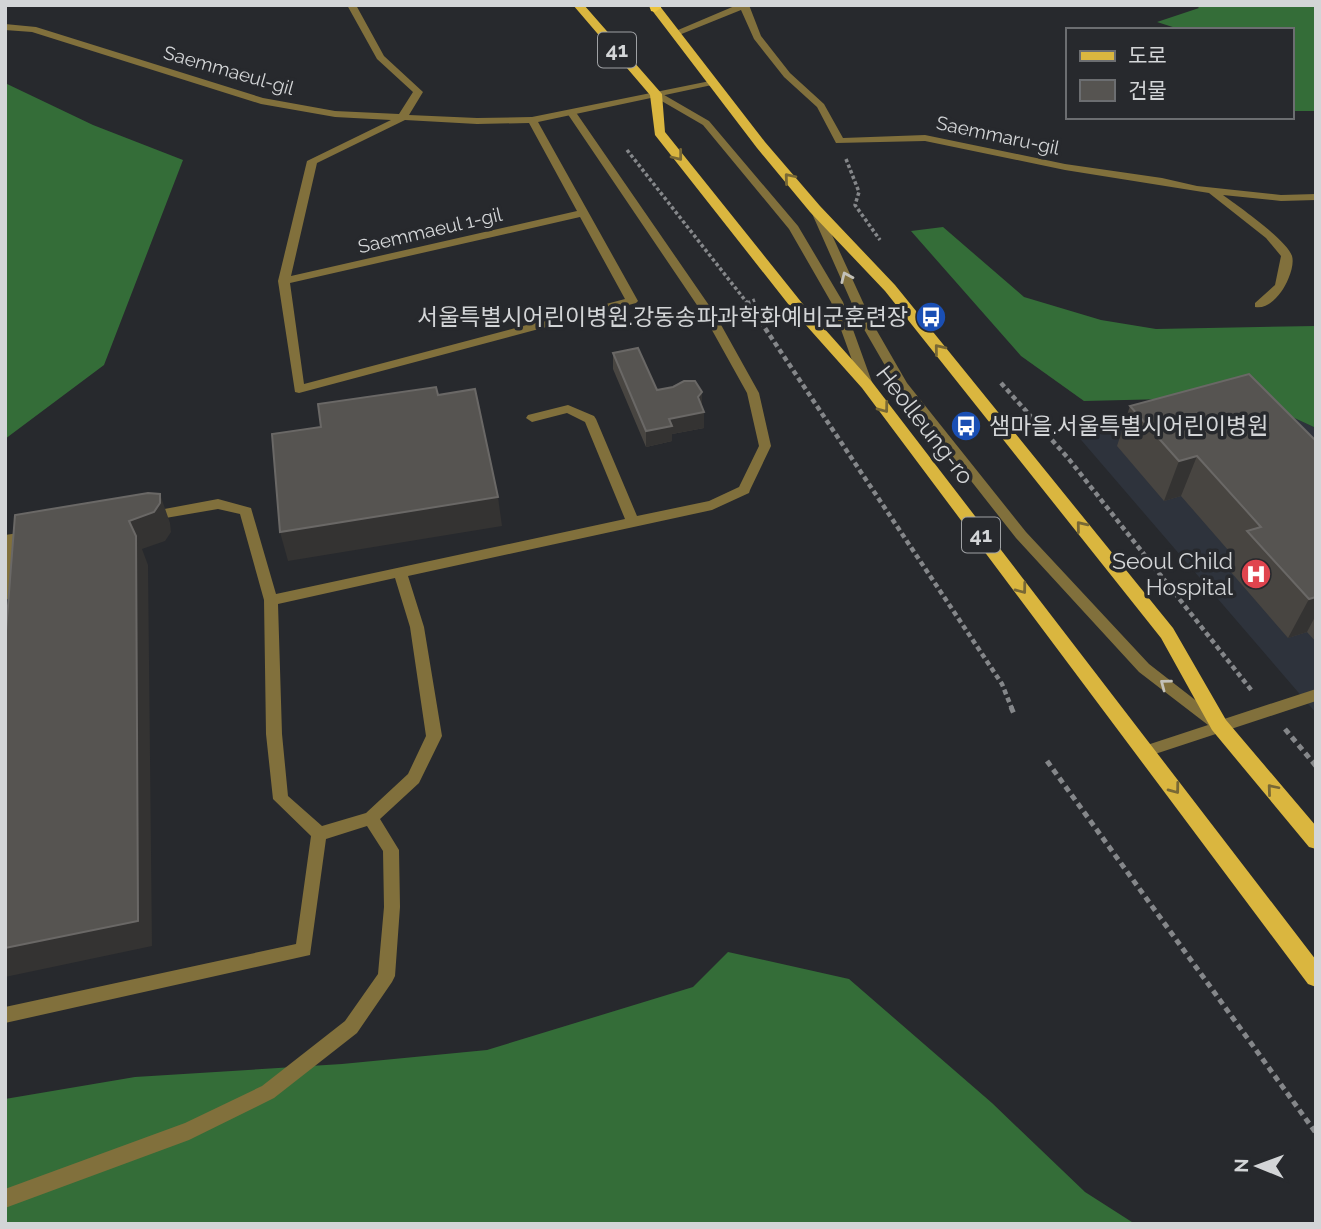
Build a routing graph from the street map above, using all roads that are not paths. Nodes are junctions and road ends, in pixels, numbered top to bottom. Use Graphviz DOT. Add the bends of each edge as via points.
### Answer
graph roads {
  1 [pos="351,5"];
  2 [pos="578,5"];
  3 [pos="744,5"];
  4 [pos="654,6"];
  5 [pos="5,27"];
  6 [pos="676,33"];
  7 [pos="712,82"];
  8 [pos="656,94"];
  9 [pos="572,113"];
  10 [pos="402,118"];
  11 [pos="532,120"];
  12 [pos="1212,191"];
  13 [pos="1316,197"];
  14 [pos="815,209"];
  15 [pos="583,212"];
  16 [pos="284,281"];
  17 [pos="1259,305"];
  18 [pos="867,385"];
  19 [pos="532,418"];
  20 [pos="140,517"];
  21 [pos="634,522"];
  22 [pos="48,533"];
  23 [pos="400,572"];
  24 [pos="5,596"];
  25 [pos="271,600"];
  26 [pos="1316,695"];
  27 [pos="1219,725"];
  28 [pos="1146,751"];
  29 [pos="371,818"];
  30 [pos="319,834"];
  31 [pos="1316,841"];
  32 [pos="1316,977"];
  33 [pos="5,1015"];
  34 [pos="5,1199"];
  1 -- 10 [label="street" via="380,57 418,92"];
  2 -- 8 [label="main road, 41"];
  3 -- 6 [label="street"];
  3 -- 12 [label="street, Saemmaru-gil" via="757,37 787,75 821,106 840,141 925,138"];
  4 -- 6 [label="main road, 41"];
  5 -- 10 [label="street, Saemmaeul-gil" via="33,29 261,101 335,114"];
  6 -- 7 [label="main road, 41"];
  7 -- 8 [label="street, Saemmaeul-gil"];
  14 -- 7 [label="main road, 41, one-way"];
  8 -- 9 [label="street, Saemmaeul-gil"];
  8 -- 18 [label="main road, Heolleung-ro / 41, one-way" via="659,132"];
  8 -- 18 [label="street" via="706,122 794,228 837,302"];
  9 -- 11 [label="street, Saemmaeul-gil"];
  9 -- 21 [label="street" via="709,314 753,393 765,446 744,490 712,505"];
  10 -- 11 [label="street, Saemmaeul-gil"];
  10 -- 16 [label="street" via="312,161"];
  11 -- 15 [label="street"];
  12 -- 13 [label="street, Saemmaru-gil"];
  12 -- 17 [label="street" via="1270,236 1287,256 1286,279 1276,294"];
  27 -- 14 [label="main road, 41, one-way" via="1167,633 890,288"];
  27 -- 14 [label="street, one-way" via="1144,668 1021,536 902,386 867,324"];
  15 -- 16 [label="street, Saemmaeul 1-gil"];
  15 -- 16 [label="street" via="632,301 299,389"];
  18 -- 28 [label="main road, Heolleung-ro / 41, one-way"];
  19 -- 21 [label="street" via="568,409 590,419"];
  20 -- 25 [label="street" via="218,504 246,511"];
  21 -- 23 [label="street"];
  22 -- 24 [label="street" via="9,540"];
  23 -- 25 [label="street"];
  23 -- 29 [label="street" via="417,627 434,736 414,778"];
  25 -- 30 [label="street" via="274,734 281,799"];
  26 -- 27 [label="street"];
  27 -- 28 [label="street"];
  31 -- 27 [label="main road, 41, one-way"];
  28 -- 32 [label="main road, Heolleung-ro / 41, one-way"];
  29 -- 30 [label="street"];
  29 -- 34 [label="street" via="391,850 386,976 351,1027 268,1093 189,1131"];
  30 -- 33 [label="street" via="304,950"];
}
